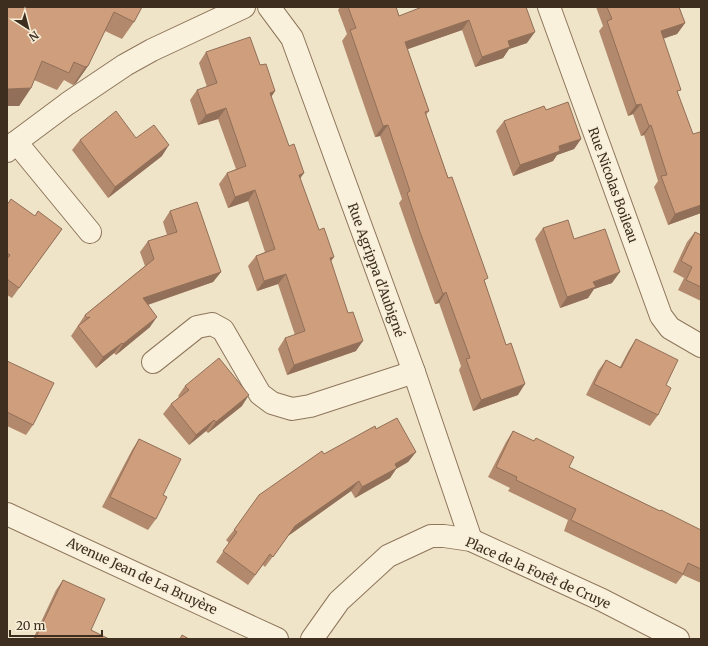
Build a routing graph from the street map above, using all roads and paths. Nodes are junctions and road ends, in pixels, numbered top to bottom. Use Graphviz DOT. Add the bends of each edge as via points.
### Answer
graph roads {
  1 [pos="244,7"];
  2 [pos="269,7"];
  3 [pos="549,7"];
  4 [pos="12,147"];
  5 [pos="90,232"];
  6 [pos="701,346"];
  7 [pos="153,362"];
  8 [pos="414,372"];
  9 [pos="7,514"];
  10 [pos="471,540"];
  11 [pos="276,639"];
  12 [pos="312,639"];
  13 [pos="678,639"];
  1 -- 4 [label="street" via="125,65 67,104"];
  2 -- 8 [label="street, Rue Agrippa d'Aubigné" via="292,38"];
  3 -- 6 [label="street, Rue Nicolas Boileau" via="661,316 670,328"];
  4 -- 5 [label="street"];
  7 -- 8 [label="street" via="197,327 212,324 223,330 260,394 272,404 292,409 310,406"];
  8 -- 10 [label="street, Rue Agrippa d'Aubigné"];
  9 -- 11 [label="street, Avenue Jean de La Bruyère"];
  10 -- 12 [label="street, Place de la Forêt de Cruye" via="431,536 388,556 339,601"];
  10 -- 13 [label="street, Place de la Forêt de Cruye" via="602,600"];
}
